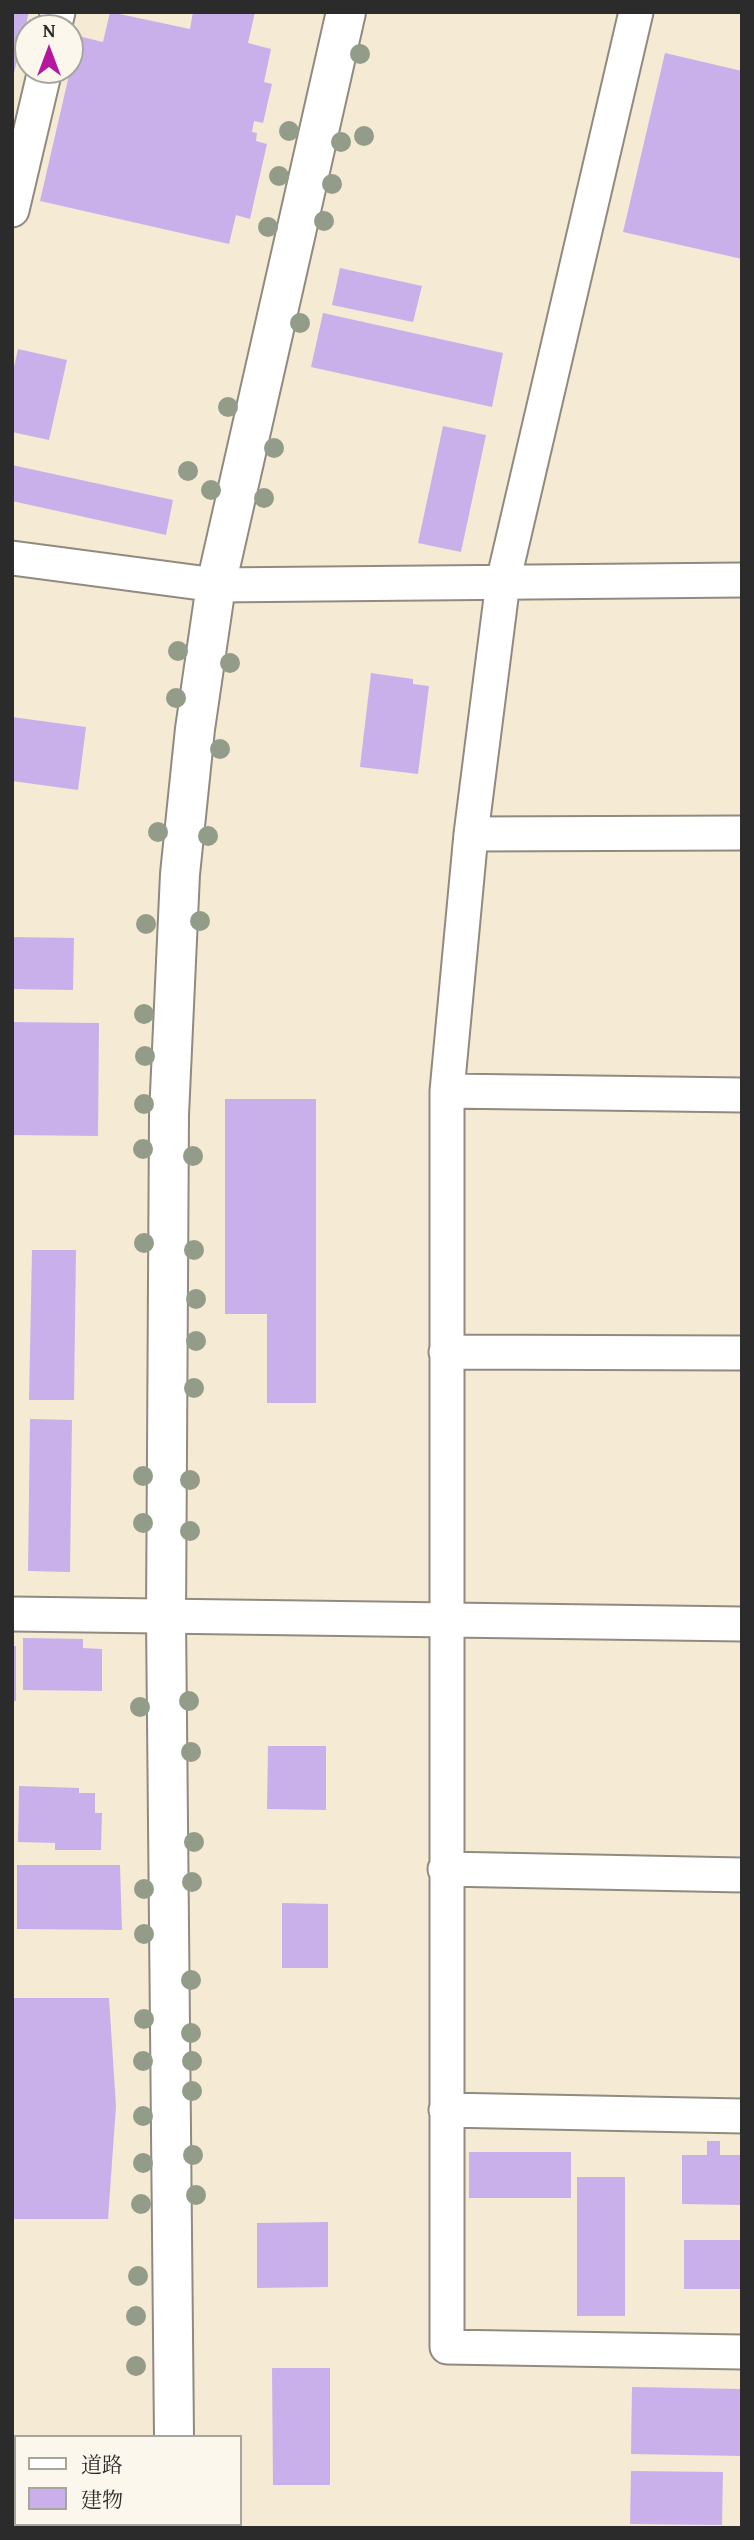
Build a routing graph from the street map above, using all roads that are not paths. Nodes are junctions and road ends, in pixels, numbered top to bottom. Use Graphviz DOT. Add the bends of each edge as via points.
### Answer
graph roads {
  1 [pos="345,12"];
  2 [pos="636,12"];
  3 [pos="39,84"];
  4 [pos="22,122"];
  5 [pos="12,210"];
  6 [pos="12,558"];
  7 [pos="742,580"];
  8 [pos="503,582"];
  9 [pos="216,585"];
  10 [pos="742,833"];
  11 [pos="471,834"];
  12 [pos="447,1090"];
  13 [pos="742,1095"];
  14 [pos="446,1352"];
  15 [pos="742,1353"];
  16 [pos="12,1614"];
  17 [pos="166,1618"];
  18 [pos="448,1620"];
  19 [pos="742,1625"];
  20 [pos="445,1870"];
  21 [pos="742,1875"];
  22 [pos="446,2110"];
  23 [pos="742,2116"];
  24 [pos="742,2352"];
  25 [pos="174,2435"];
  1 -- 9 [label="street"];
  2 -- 8 [label="street"];
  3 -- 4 [label="street"];
  4 -- 5 [label="street"];
  6 -- 9 [label="street"];
  7 -- 8 [label="street"];
  8 -- 9 [label="street"];
  8 -- 11 [label="street"];
  9 -- 17 [label="street" via="192,756 173,982"];
  10 -- 11 [label="street"];
  11 -- 12 [label="street"];
  12 -- 13 [label="street"];
  12 -- 14 [label="street"];
  14 -- 15 [label="street"];
  14 -- 18 [label="street"];
  16 -- 17 [label="street"];
  17 -- 18 [label="street"];
  17 -- 25 [label="street"];
  18 -- 19 [label="street"];
  18 -- 20 [label="street"];
  20 -- 21 [label="street"];
  20 -- 22 [label="street"];
  22 -- 23 [label="street"];
  22 -- 24 [label="street" via="447,2347"];
}
